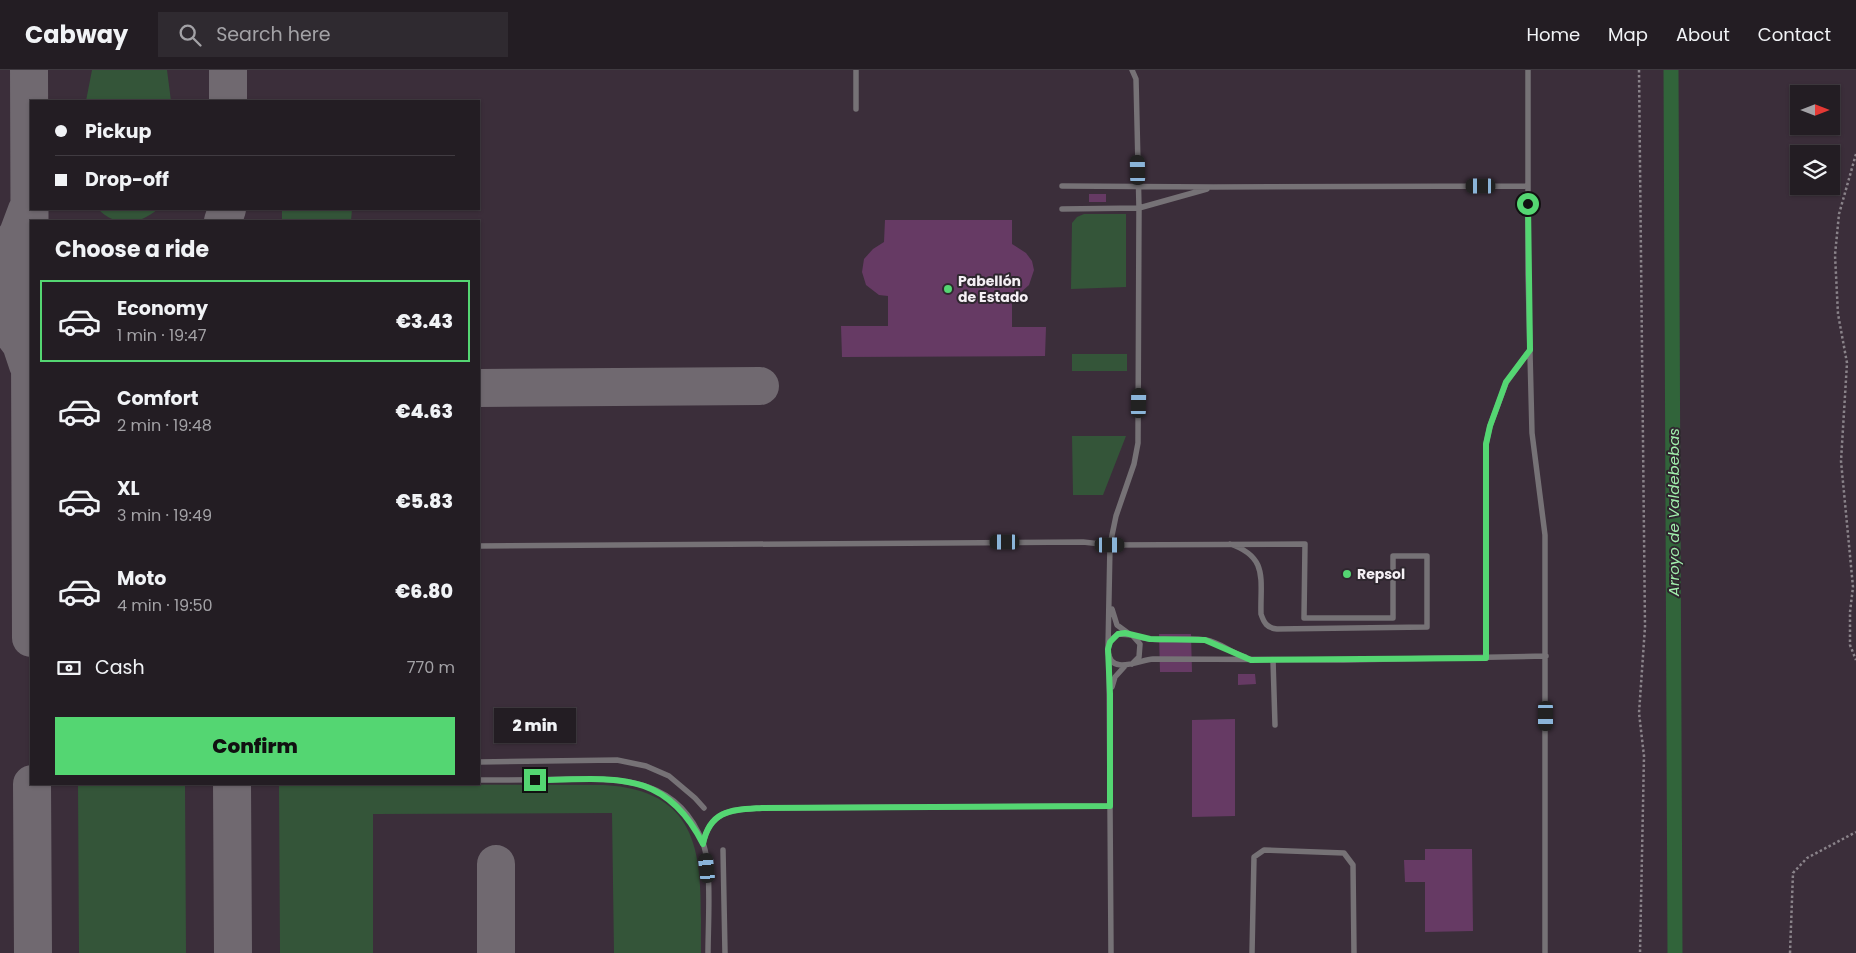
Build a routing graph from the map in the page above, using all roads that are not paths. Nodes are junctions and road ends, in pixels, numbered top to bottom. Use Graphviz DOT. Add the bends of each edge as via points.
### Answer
graph roads {
  1 [pos="856,70"];
  2 [pos="1132,70"];
  3 [pos="1528,70"];
  4 [pos="856,110"];
  5 [pos="1062,186"];
  6 [pos="1139,186"];
  7 [pos="1528,186"];
  8 [pos="1214,187"];
  9 [pos="1139,208"];
  10 [pos="1062,209"];
  11 [pos="1530,350"];
  12 [pos="1230,544"];
  13 [pos="1110,545"];
  14 [pos="480,546"];
  15 [pos="1110,598"];
  16 [pos="1130,634"];
  17 [pos="1108,651"];
  18 [pos="1546,656"];
  19 [pos="1486,658"];
  20 [pos="1251,660"];
  21 [pos="1273,660"];
  22 [pos="1132,664"];
  23 [pos="1125,666"];
  24 [pos="1110,694"];
  25 [pos="1275,725"];
  26 [pos="480,762"];
  27 [pos="480,780"];
  28 [pos="1110,806"];
  29 [pos="704,808"];
  30 [pos="703,844"];
  31 [pos="723,850"];
  32 [pos="708,953"];
  33 [pos="725,953"];
  34 [pos="1111,953"];
  35 [pos="1252,953"];
  36 [pos="1354,953"];
  37 [pos="1545,953"];
  1 -- 4 [label="lane"];
  2 -- 6 [label="lane" via="1136,79"];
  3 -- 7 [label="lane"];
  5 -- 6 [label="lane"];
  6 -- 8 [label="lane"];
  6 -- 9 [label="lane"];
  7 -- 8 [label="lane"];
  7 -- 11 [label="lane"];
  8 -- 9 [label="lane"];
  9 -- 10 [label="lane"];
  9 -- 13 [label="lane" via="1138,443"];
  11 -- 18 [label="lane" via="1532,432 1545,534"];
  11 -- 19 [label="lane" via="1506,382 1486,444"];
  12 -- 12 [label="lane" via="1244,549 1258,563 1261,614 1270,627 1427,627 1426,556 1393,556 1393,618 1304,618 1304,544"];
  12 -- 13 [label="lane"];
  13 -- 14 [label="lane" via="1083,542"];
  13 -- 15 [label="lane"];
  15 -- 16 [label="lane" via="1116,622"];
  15 -- 17 [label="lane"];
  16 -- 17 [label="lane" via="1115,636"];
  16 -- 20 [label="lane" via="1150,639 1205,640"];
  16 -- 22 [label="lane" via="1141,648 1139,657"];
  17 -- 23 [label="lane" via="1114,662"];
  17 -- 24 [label="lane"];
  18 -- 19 [label="lane"];
  18 -- 37 [label="lane"];
  19 -- 21 [label="lane"];
  20 -- 21 [label="lane"];
  20 -- 22 [label="lane" via="1153,659"];
  21 -- 25 [label="lane"];
  22 -- 23 [label="lane"];
  23 -- 24 [label="lane" via="1115,677"];
  24 -- 28 [label="lane"];
  26 -- 29 [label="lane" via="617,760 646,766 669,776"];
  27 -- 30 [label="lane" via="610,779 643,784 679,806"];
  28 -- 30 [label="lane" via="730,810 712,822"];
  28 -- 34 [label="lane"];
  30 -- 32 [label="lane" via="707,868"];
  31 -- 33 [label="lane"];
  35 -- 36 [label="lane" via="1254,857 1264,850 1344,853 1353,865"];
}
